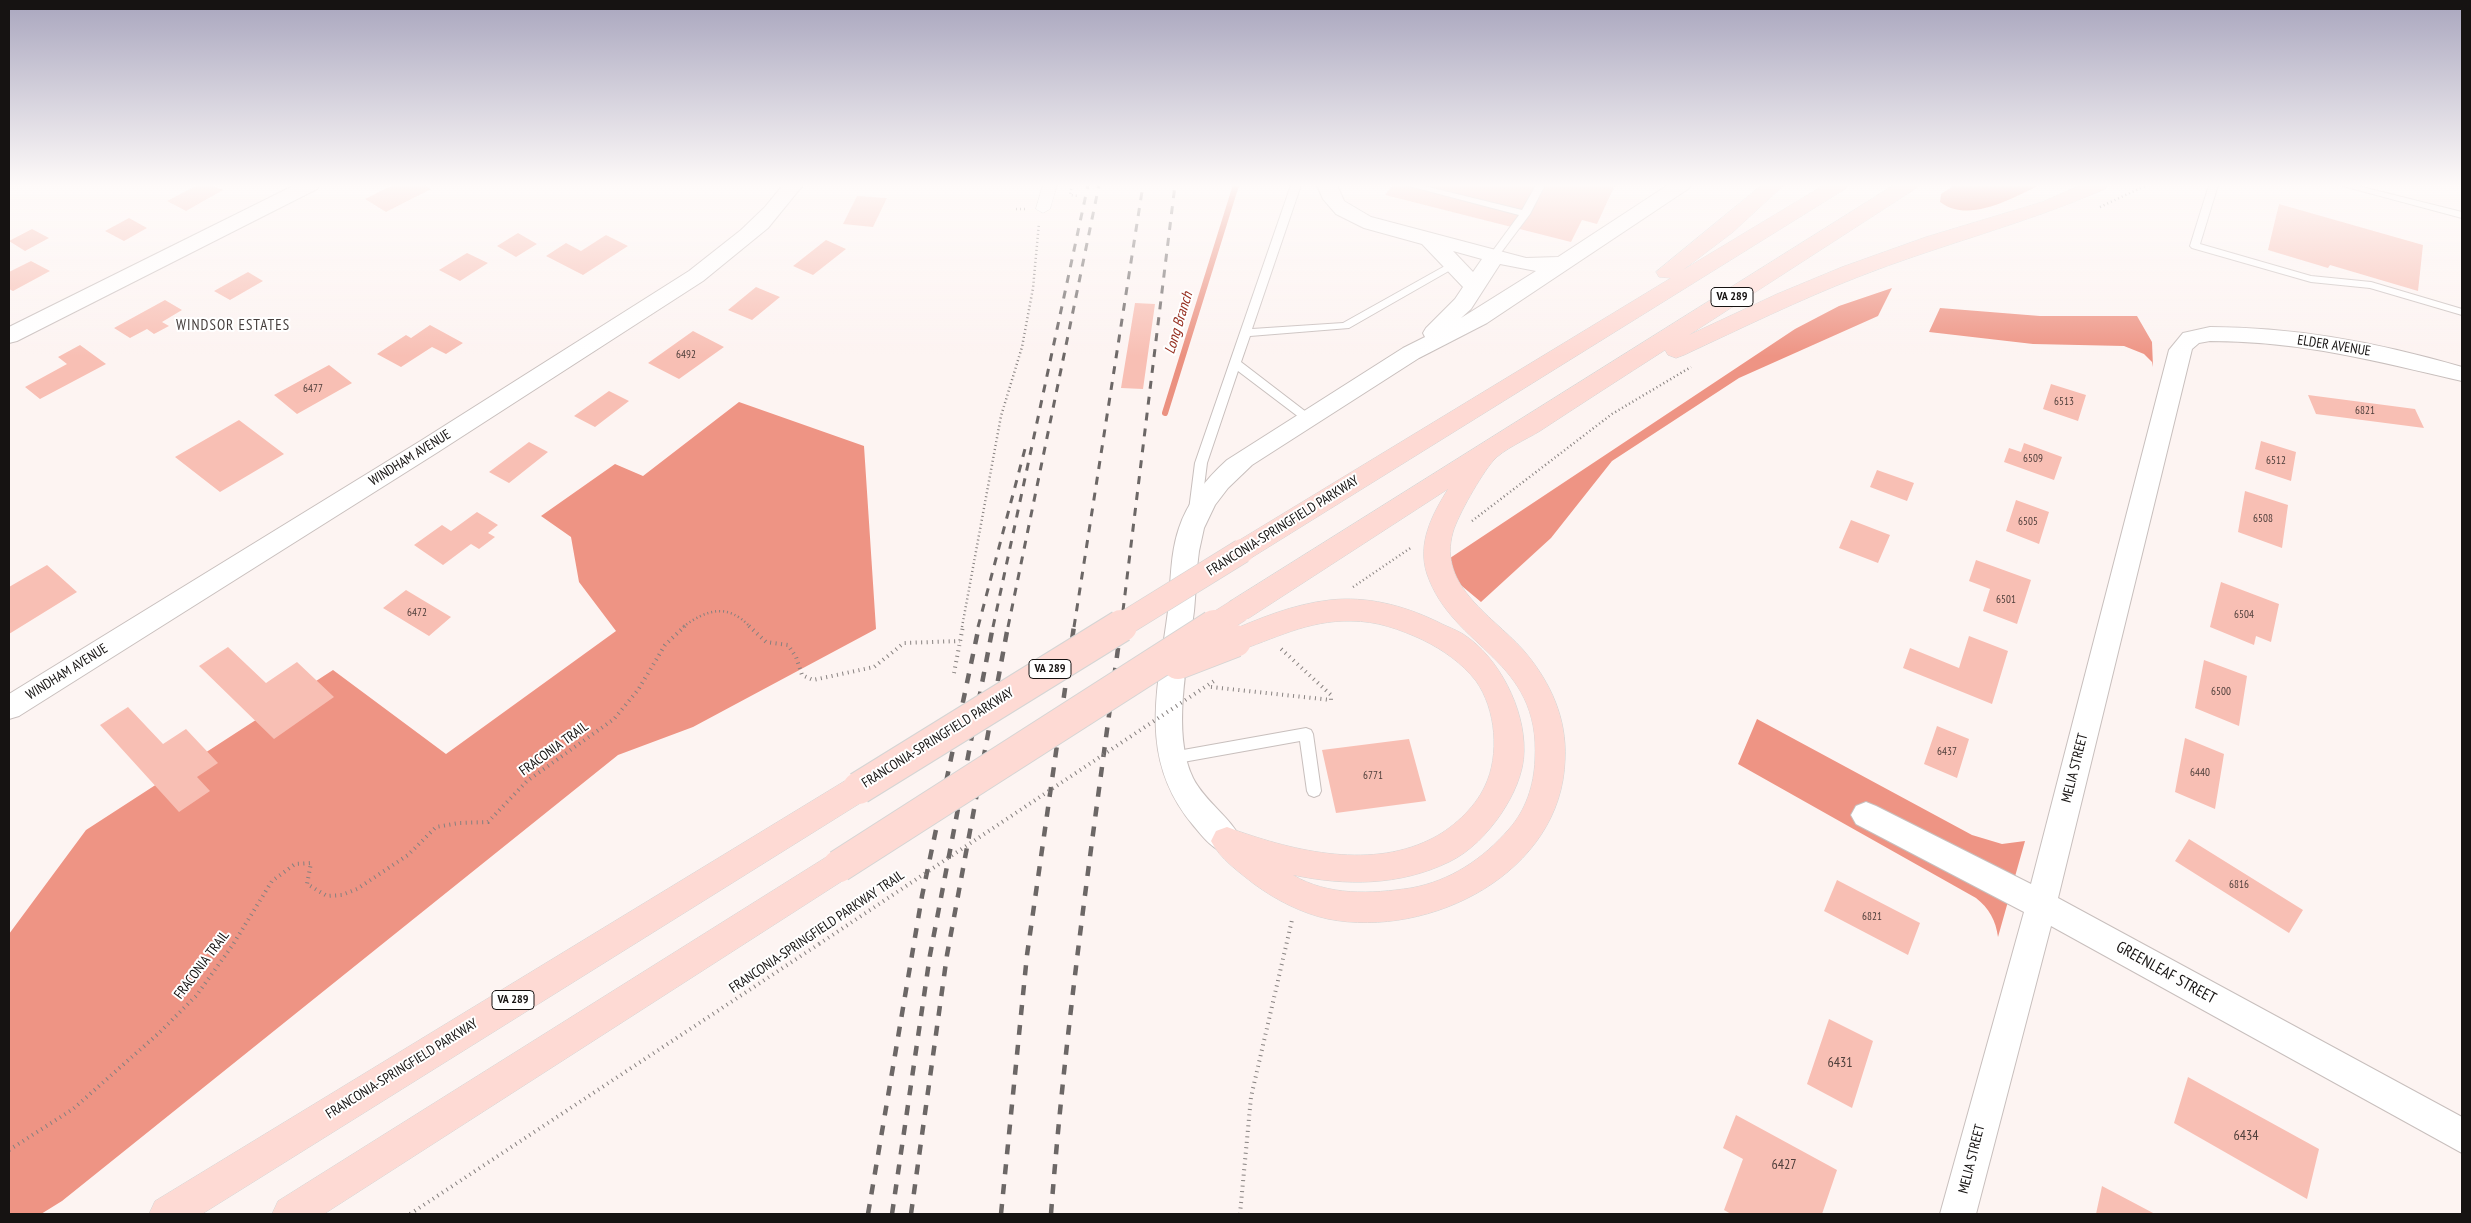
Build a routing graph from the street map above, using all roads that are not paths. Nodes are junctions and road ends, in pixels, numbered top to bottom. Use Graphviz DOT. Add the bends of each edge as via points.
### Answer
graph roads {
  1 [pos="196,242"];
  2 [pos="739,242"];
  3 [pos="1276,242"];
  4 [pos="1432,242"];
  5 [pos="1441,242"];
  6 [pos="1504,242"];
  7 [pos="1595,242"];
  8 [pos="1705,242"];
  9 [pos="1746,242"];
  10 [pos="1818,242"];
  11 [pos="1935,242"];
  12 [pos="2196,242"];
  13 [pos="1494,256"];
  14 [pos="1565,262"];
  15 [pos="1456,264"];
  16 [pos="1474,286"];
  17 [pos="2462,312"];
  18 [pos="1616,322"];
  19 [pos="1244,333"];
  20 [pos="2204,334"];
  21 [pos="9,336"];
  22 [pos="1411,353"];
  23 [pos="1235,363"];
  24 [pos="2462,374"];
  25 [pos="1556,409"];
  26 [pos="1308,418"];
  27 [pos="1485,454"];
  28 [pos="1194,520"];
  29 [pos="1118,687"];
  30 [pos="9,708"];
  31 [pos="1172,758"];
  32 [pos="1314,791"];
  33 [pos="1866,815"];
  34 [pos="1227,841"];
  35 [pos="2041,905"];
  36 [pos="2462,1136"];
  37 [pos="168,1214"];
  38 [pos="291,1214"];
  39 [pos="1958,1214"];
  1 -- 21 [label="street"];
  2 -- 30 [label="street, WINDHAM AVENUE" via="696,276 430,446"];
  3 -- 19 [label="lane"];
  4 -- 15 [label="street"];
  5 -- 13 [label="street"];
  6 -- 13 [label="lane"];
  7 -- 14 [label="street"];
  8 -- 18 [label="main road" via="1674,266"];
  9 -- 18 [label="main road, FRANCONIA-SPRINGFIELD PARKWAY / VA 289"];
  10 -- 25 [label="main road, VA 289"];
  11 -- 25 [label="main road" via="1817,285"];
  12 -- 17 [label="lane" via="2195,246 2311,279 2371,285"];
  13 -- 14 [label="street" via="1535,265"];
  13 -- 16 [label="street"];
  14 -- 22 [label="street" via="1480,318"];
  15 -- 16 [label="street"];
  15 -- 19 [label="lane" via="1345,326"];
  16 -- 22 [label="street" via="1453,316"];
  18 -- 37 [label="main road, FRANCONIA-SPRINGFIELD PARKWAY / VA 289, bridge"];
  19 -- 23 [label="lane"];
  20 -- 24 [label="street, ELDER AVENUE" via="2255,335 2319,343 2400,357"];
  20 -- 35 [label="street, MELIA STREET" via="2184,343 2180,350"];
  22 -- 26 [label="street"];
  23 -- 26 [label="lane"];
  23 -- 28 [label="lane" via="1201,463"];
  25 -- 27 [label="main road, VA 289"];
  26 -- 28 [label="street" via="1231,469"];
  27 -- 29 [label="main road, VA 289, bridge"];
  27 -- 34 [label="main road" via="1448,515 1436,550 1443,580 1451,596 1515,660 1544,707 1551,742 1549,780 1538,814 1527,832 1499,862 1464,884 1423,900 1363,907 1327,904 1298,895 1272,880"];
  28 -- 31 [label="street" via="1171,698"];
  29 -- 34 [label="main road, bridge" via="1302,616 1344,610 1380,612 1421,624 1453,641 1483,670 1495,688 1502,704 1510,743 1509,762 1496,801 1469,832 1432,855 1387,867 1342,868 1288,859"];
  29 -- 38 [label="main road, VA 289, bridge"];
  31 -- 32 [label="lane" via="1306,734"];
  31 -- 34 [label="street" via="1185,791 1197,810"];
  33 -- 35 [label="street, GREENLEAF STREET"];
  35 -- 36 [label="street, GREENLEAF STREET"];
  35 -- 39 [label="street, MELIA STREET"];
}
